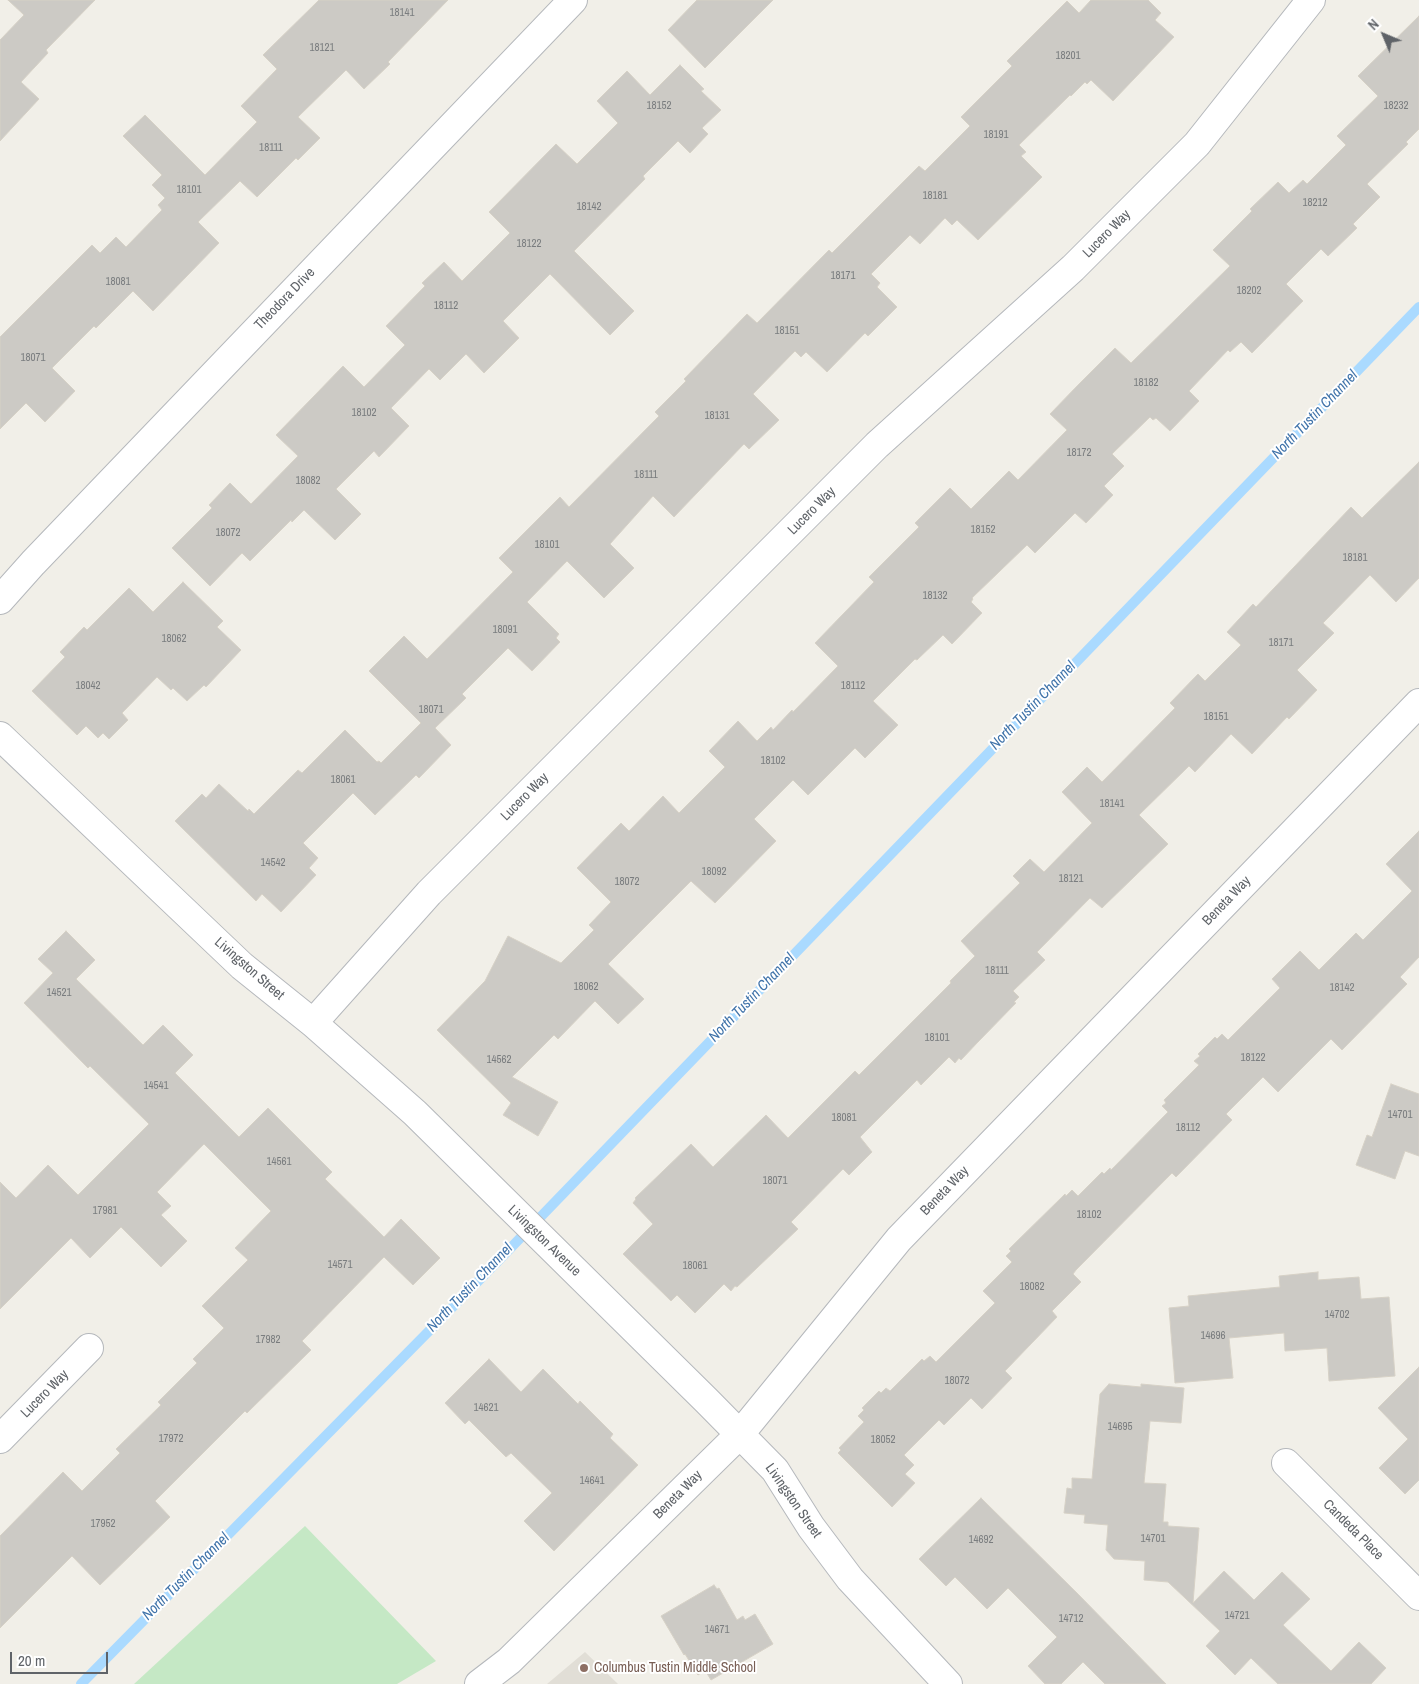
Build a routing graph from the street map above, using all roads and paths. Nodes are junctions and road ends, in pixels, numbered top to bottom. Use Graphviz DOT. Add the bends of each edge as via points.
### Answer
graph roads {
  1 [pos="573,0"];
  2 [pos="1311,0"];
  3 [pos="0,600"];
  4 [pos="1419,703"];
  5 [pos="0,736"];
  6 [pos="313,1023"];
  7 [pos="501,1199"];
  8 [pos="587,1283"];
  9 [pos="89,1348"];
  10 [pos="740,1434"];
  11 [pos="0,1439"];
  12 [pos="1286,1463"];
  13 [pos="1419,1596"];
  14 [pos="479,1684"];
  15 [pos="948,1684"];
  1 -- 3 [label="street, Theodora Drive"];
  2 -- 6 [label="street, Lucero Way" via="1197,144 1073,268 877,445 429,893"];
  4 -- 10 [label="street, Beneta Way" via="899,1239"];
  5 -- 6 [label="street, Livingston Street" via="242,966"];
  6 -- 7 [label="street, Livingston Street" via="415,1113"];
  7 -- 8 [label="street, Livingston Avenue"];
  8 -- 10 [label="street, Livingston Street"];
  9 -- 11 [label="street, Lucero Way"];
  10 -- 14 [label="street, Beneta Way" via="509,1661"];
  10 -- 15 [label="street, Livingston Street" via="775,1470 811,1527 850,1579"];
  12 -- 13 [label="street, Candeda Place"];
}
